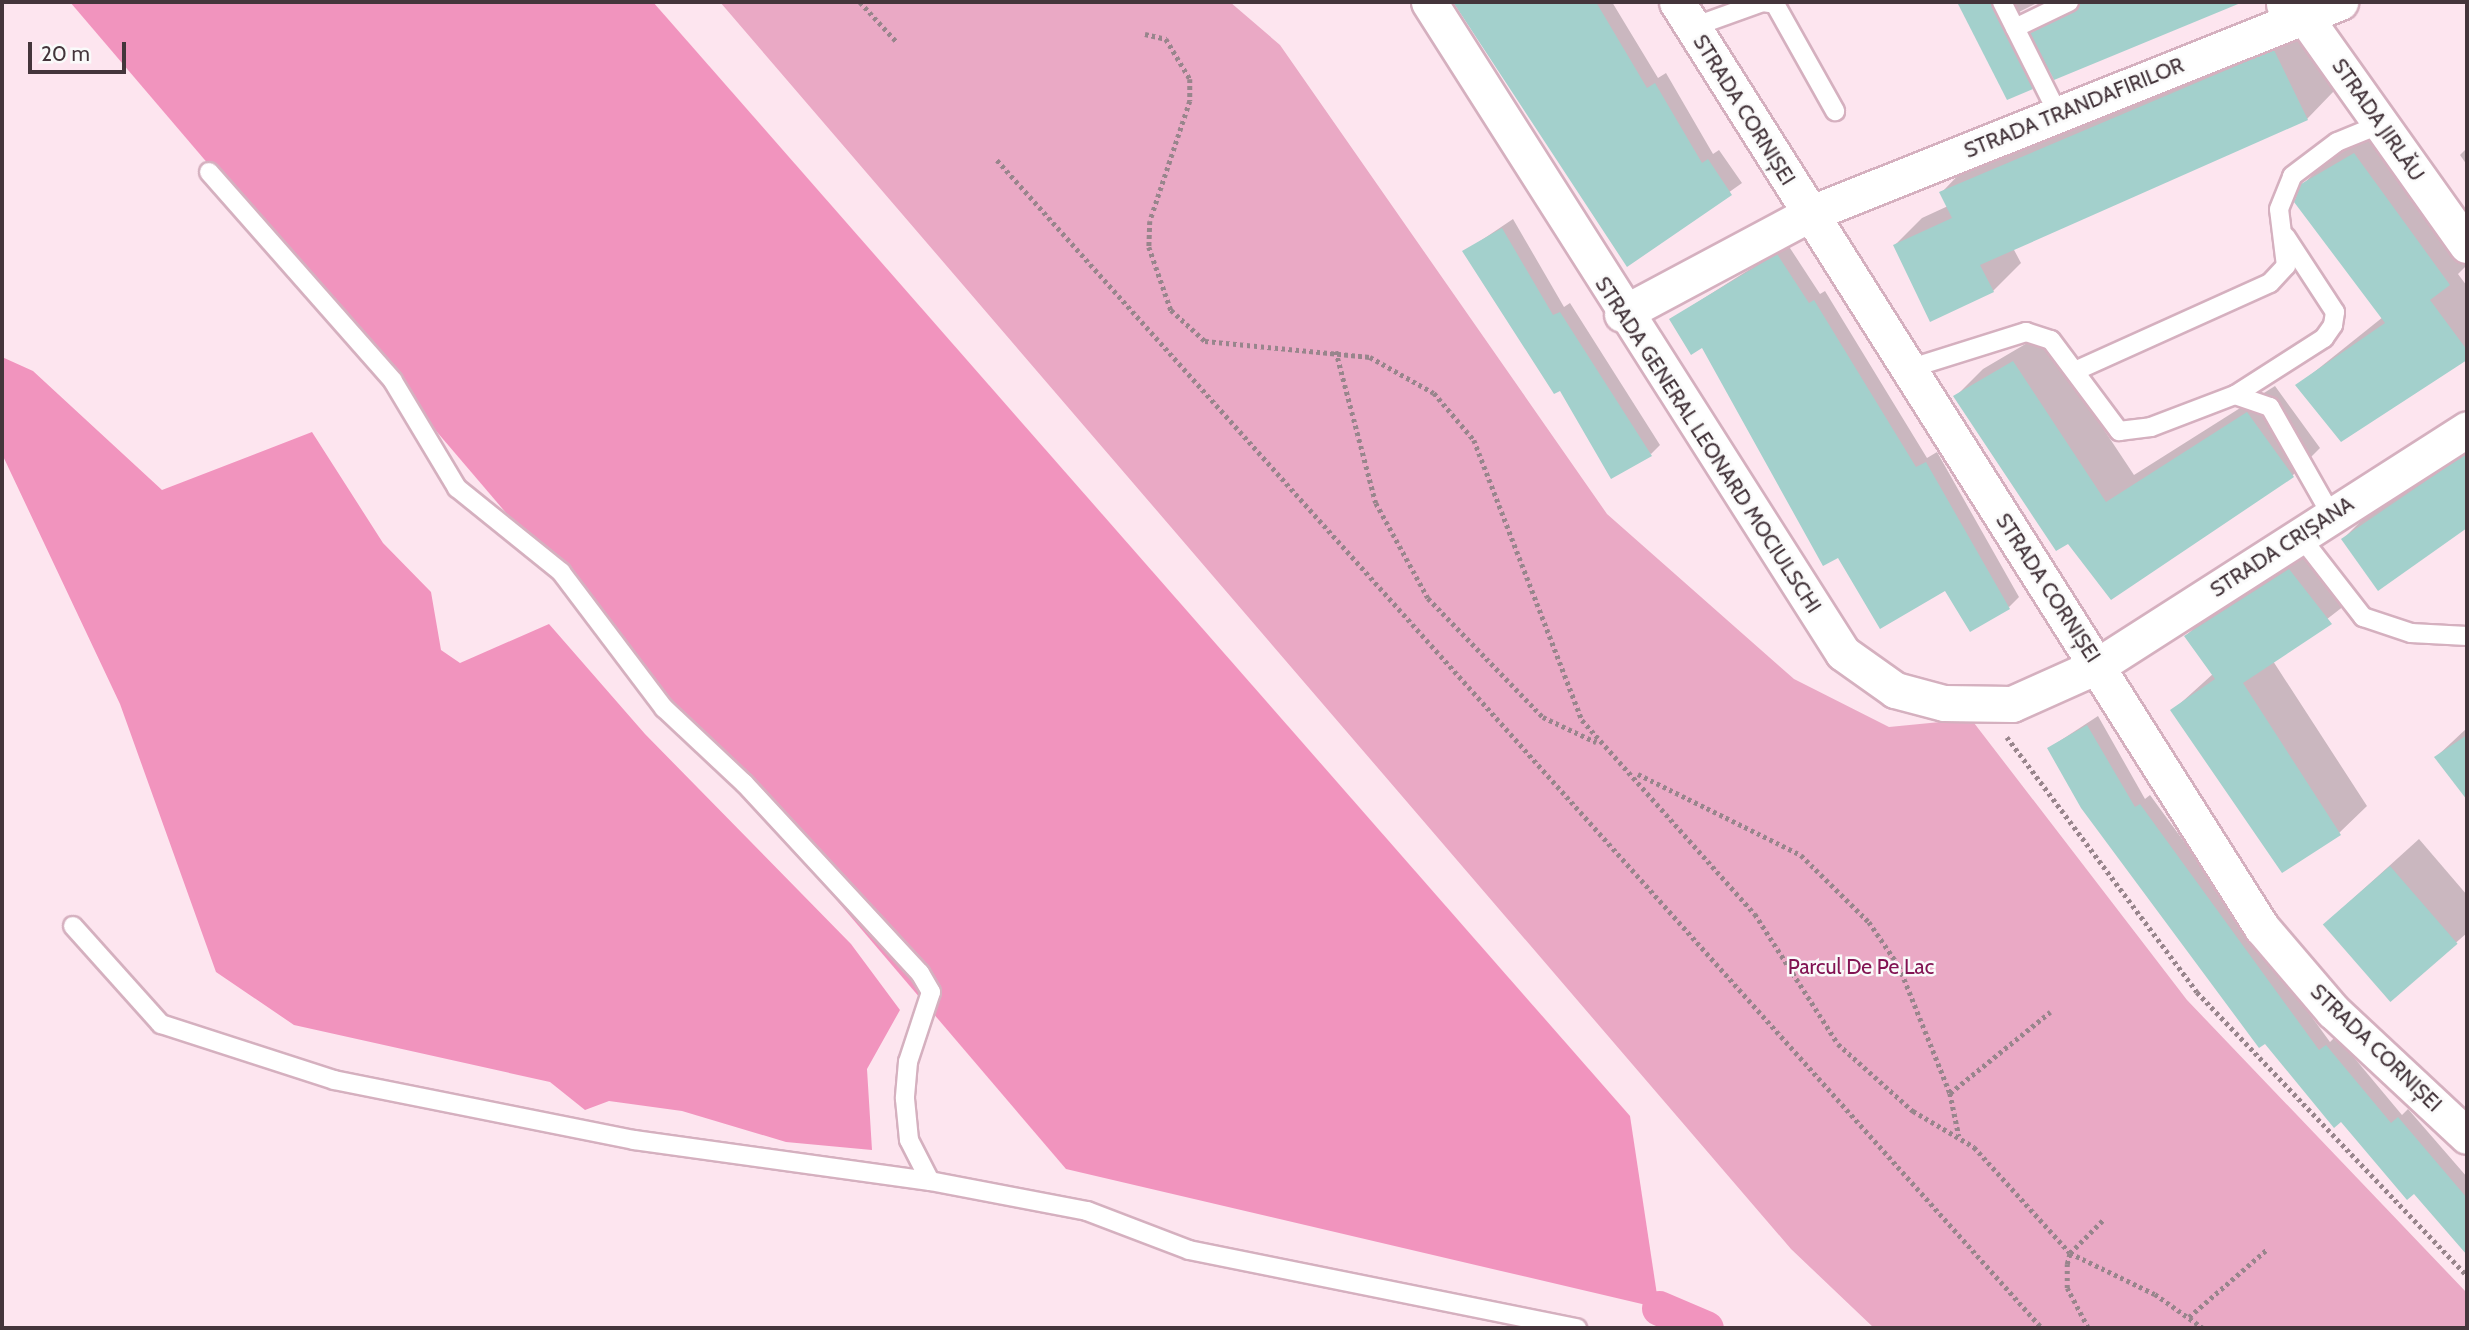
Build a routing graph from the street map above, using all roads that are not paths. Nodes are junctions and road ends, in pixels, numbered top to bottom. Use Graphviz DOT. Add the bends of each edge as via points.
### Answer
graph roads {
  1 [pos="1429,2"];
  2 [pos="2002,2"];
  3 [pos="2069,2"];
  4 [pos="2340,2"];
  5 [pos="2293,9"];
  6 [pos="1685,15"];
  7 [pos="2015,28"];
  8 [pos="1835,111"];
  9 [pos="2058,114"];
  10 [pos="2381,124"];
  11 [pos="209,172"];
  12 [pos="1809,214"];
  13 [pos="2284,234"];
  14 [pos="2467,245"];
  15 [pos="1622,314"];
  16 [pos="1908,369"];
  17 [pos="2076,371"];
  18 [pos="2235,395"];
  19 [pos="2467,429"];
  20 [pos="2332,516"];
  21 [pos="2300,536"];
  22 [pos="2467,636"];
  23 [pos="2097,666"];
  24 [pos="73,926"];
  25 [pos="2467,1136"];
  26 [pos="930,1181"];
  27 [pos="1577,1328"];
  1 -- 15 [label="street, STRADA GENERAL LEONARD MOCIULSCHI"];
  2 -- 7 [label="lane"];
  3 -- 7 [label="lane"];
  4 -- 5 [label="street, STRADA TRANDAFIRILOR"];
  5 -- 9 [label="street, STRADA TRANDAFIRILOR"];
  5 -- 10 [label="street, STRADA JIRLĂU"];
  6 -- 8 [label="lane" via="1775,4"];
  6 -- 12 [label="street, STRADA CORNIȘEI"];
  7 -- 9 [label="lane"];
  9 -- 12 [label="street, STRADA TRANDAFIRILOR"];
  10 -- 13 [label="lane" via="2337,142 2292,176 2279,209"];
  10 -- 14 [label="street, STRADA JIRLĂU"];
  11 -- 26 [label="lane" via="393,381 457,488 561,572 664,708 744,783 920,973 931,992 908,1062 905,1099 909,1140"];
  12 -- 15 [label="street, STRADA TRANDAFIRILOR"];
  12 -- 16 [label="street, STRADA CORNIȘEI"];
  13 -- 17 [label="lane" via="2286,267 2270,284"];
  13 -- 18 [label="lane" via="2335,312 2333,325 2324,338"];
  15 -- 23 [label="street, STRADA GENERAL LEONARD MOCIULSCHI" via="1843,653 1895,690 1984,706 2012,705"];
  16 -- 17 [label="lane" via="2026,332 2051,340"];
  16 -- 23 [label="street, STRADA CORNIȘEI"];
  17 -- 18 [label="lane" via="2119,431 2151,427"];
  18 -- 20 [label="lane" via="2270,407"];
  19 -- 20 [label="street, STRADA CRIȘANA"];
  20 -- 21 [label="street, STRADA CRIȘANA"];
  21 -- 22 [label="lane" via="2363,617 2411,633"];
  21 -- 23 [label="street, STRADA CRIȘANA"];
  23 -- 25 [label="street, STRADA CORNIȘEI" via="2262,928 2333,1011"];
  24 -- 26 [label="lane" via="161,1024 334,1080 634,1140"];
  26 -- 27 [label="lane" via="1087,1211 1189,1250"];
}
